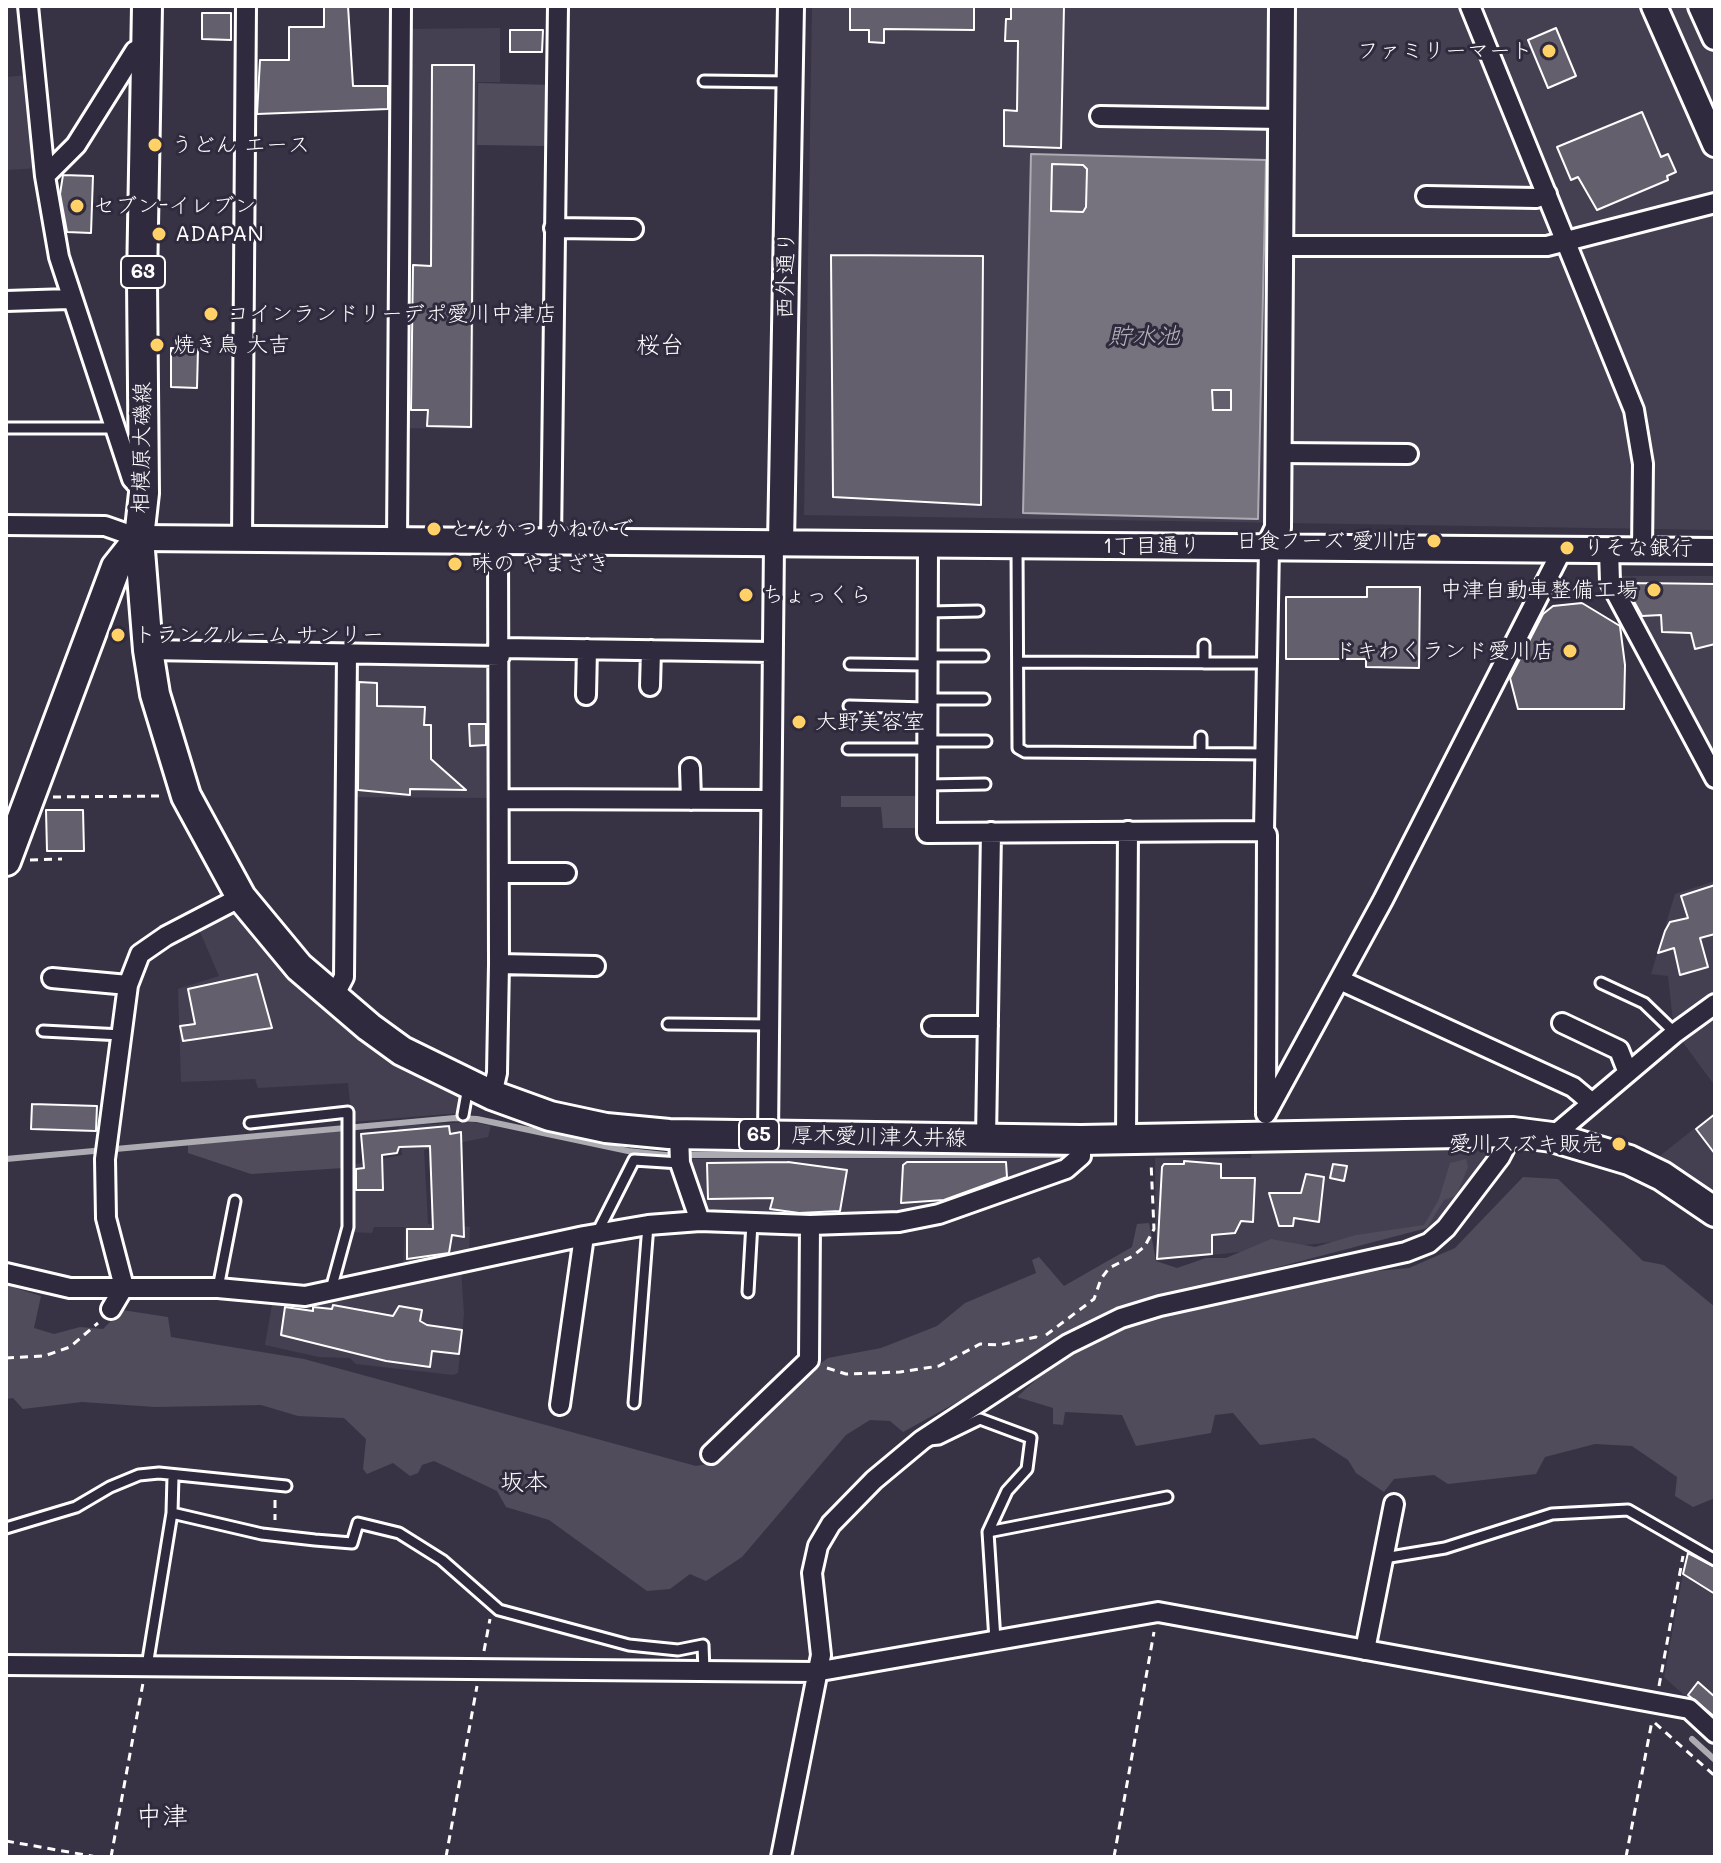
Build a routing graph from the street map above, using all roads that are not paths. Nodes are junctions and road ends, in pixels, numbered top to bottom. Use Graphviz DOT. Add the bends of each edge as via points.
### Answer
graph roads {
  1 [pos="28,6"];
  2 [pos="147,6"];
  3 [pos="246,6"];
  4 [pos="401,6"];
  5 [pos="558,6"];
  6 [pos="791,6"];
  7 [pos="1282,6"];
  8 [pos="1470,6"];
  9 [pos="1654,6"];
  10 [pos="1701,6"];
  11 [pos="1715,37"];
  12 [pos="146,45"];
  13 [pos="704,81"];
  14 [pos="790,82"];
  15 [pos="1100,116"];
  16 [pos="1281,119"];
  17 [pos="1715,144"];
  18 [pos="45,176"];
  19 [pos="1547,194"];
  20 [pos="1426,196"];
  21 [pos="1715,203"];
  22 [pos="554,228"];
  23 [pos="633,229"];
  24 [pos="1566,241"];
  25 [pos="1280,246"];
  26 [pos="69,299"];
  27 [pos="6,301"];
  28 [pos="6,428"];
  29 [pos="114,428"];
  30 [pos="1279,453"];
  31 [pos="1408,454"];
  32 [pos="144,493"];
  33 [pos="6,525"];
  34 [pos="139,538"];
  35 [pos="242,539"];
  36 [pos="397,540"];
  37 [pos="498,541"];
  38 [pos="551,541"];
  39 [pos="777,543"];
  40 [pos="928,545"];
  41 [pos="1017,545"];
  42 [pos="1269,547"];
  43 [pos="1562,550"];
  44 [pos="1609,550"];
  45 [pos="1642,550"];
  46 [pos="1715,551"];
  47 [pos="978,611"];
  48 [pos="928,612"];
  49 [pos="1204,645"];
  50 [pos="587,649"];
  51 [pos="148,650"];
  52 [pos="651,650"];
  53 [pos="501,652"];
  54 [pos="772,652"];
  55 [pos="347,654"];
  56 [pos="983,656"];
  57 [pos="928,660"];
  58 [pos="1018,662"];
  59 [pos="1204,663"];
  60 [pos="1266,663"];
  61 [pos="850,664"];
  62 [pos="650,686"];
  63 [pos="586,695"];
  64 [pos="984,699"];
  65 [pos="928,704"];
  66 [pos="849,706"];
  67 [pos="1201,737"];
  68 [pos="986,741"];
  69 [pos="928,745"];
  70 [pos="848,749"];
  71 [pos="1201,753"];
  72 [pos="1265,754"];
  73 [pos="690,768"];
  74 [pos="1715,778"];
  75 [pos="985,784"];
  76 [pos="927,785"];
  77 [pos="500,799"];
  78 [pos="691,800"];
  79 [pos="771,800"];
  80 [pos="1128,831"];
  81 [pos="1264,831"];
  82 [pos="991,832"];
  83 [pos="6,861"];
  84 [pos="499,873"];
  85 [pos="566,873"];
  86 [pos="241,897"];
  87 [pos="499,964"];
  88 [pos="595,966"];
  89 [pos="52,978"];
  90 [pos="1340,980"];
  91 [pos="1601,983"];
  92 [pos="128,985"];
  93 [pos="333,998"];
  94 [pos="1715,1004"];
  95 [pos="1562,1023"];
  96 [pos="668,1024"];
  97 [pos="769,1025"];
  98 [pos="932,1026"];
  99 [pos="988,1026"];
  100 [pos="43,1031"];
  101 [pos="1675,1033"];
  102 [pos="122,1035"];
  103 [pos="1628,1073"];
  104 [pos="480,1090"];
  105 [pos="1592,1103"];
  106 [pos="463,1115"];
  107 [pos="250,1123"];
  108 [pos="1265,1124"];
  109 [pos="1513,1132"];
  110 [pos="768,1136"];
  111 [pos="1552,1137"];
  112 [pos="986,1138"];
  113 [pos="1138,1138"];
  114 [pos="1081,1140"];
  115 [pos="680,1150"];
  116 [pos="235,1201"];
  117 [pos="1715,1212"];
  118 [pos="700,1221"];
  119 [pos="752,1223"];
  120 [pos="648,1225"];
  121 [pos="810,1225"];
  122 [pos="590,1234"];
  123 [pos="6,1273"];
  124 [pos="124,1287"];
  125 [pos="218,1288"];
  126 [pos="334,1291"];
  127 [pos="748,1292"];
  128 [pos="111,1309"];
  129 [pos="639,1324"];
  130 [pos="652,1325"];
  131 [pos="635,1386"];
  132 [pos="647,1388"];
  133 [pos="634,1403"];
  134 [pos="560,1405"];
  135 [pos="922,1440"];
  136 [pos="711,1454"];
  137 [pos="173,1476"];
  138 [pos="286,1486"];
  139 [pos="1167,1497"];
  140 [pos="1394,1504"];
  141 [pos="172,1513"];
  142 [pos="6,1528"];
  143 [pos="988,1532"];
  144 [pos="1384,1558"];
  145 [pos="1715,1560"];
  146 [pos="995,1641"];
  147 [pos="1365,1650"];
  148 [pos="6,1665"];
  149 [pos="146,1668"];
  150 [pos="704,1671"];
  151 [pos="815,1672"];
  152 [pos="1715,1733"];
  153 [pos="781,1857"];
  1 -- 18 [label="street"];
  2 -- 12 [label="main road, 相模原大磯線 / 63"];
  3 -- 35 [label="street"];
  4 -- 36 [label="street"];
  5 -- 22 [label="street" via="562,172"];
  6 -- 14 [label="street, 西外通り"];
  7 -- 16 [label="street"];
  8 -- 19 [label="street"];
  9 -- 17 [label="street"];
  10 -- 11 [label="street"];
  12 -- 18 [label="street" via="135,51 76,145"];
  12 -- 32 [label="main road, 相模原大磯線 / 63"];
  13 -- 14 [label="lane"];
  14 -- 39 [label="street, 西外通り"];
  15 -- 16 [label="street" via="1132,110 1199,125"];
  16 -- 25 [label="street"];
  18 -- 26 [label="street"];
  19 -- 20 [label="street" via="1536,198 1452,189"];
  19 -- 24 [label="street"];
  21 -- 24 [label="street"];
  22 -- 23 [label="street"];
  22 -- 38 [label="street"];
  24 -- 25 [label="street" via="1547,246"];
  24 -- 45 [label="street" via="1634,410 1643,464"];
  25 -- 30 [label="street"];
  26 -- 27 [label="street"];
  26 -- 29 [label="street"];
  28 -- 29 [label="lane"];
  29 -- 32 [label="street" via="132,479"];
  30 -- 31 [label="street" via="1364,446"];
  30 -- 42 [label="street" via="1278,528"];
  32 -- 34 [label="main road, 相模原大磯線 / 63"];
  33 -- 34 [label="street" via="105,526"];
  34 -- 35 [label="street, 1丁目通り"];
  34 -- 51 [label="main road, 厚木愛川津久井線 / 65"];
  34 -- 83 [label="main road, 相模原大磯線" via="116,567"];
  35 -- 36 [label="street, 1丁目通り"];
  36 -- 37 [label="street, 1丁目通り"];
  37 -- 38 [label="street, 1丁目通り"];
  37 -- 53 [label="street"];
  38 -- 39 [label="street, 1丁目通り"];
  39 -- 40 [label="street, 1丁目通り"];
  39 -- 54 [label="street"];
  40 -- 41 [label="street, 1丁目通り"];
  40 -- 48 [label="street"];
  41 -- 42 [label="street, 1丁目通り"];
  41 -- 58 [label="lane"];
  42 -- 43 [label="street, 1丁目通り"];
  42 -- 60 [label="street"];
  43 -- 44 [label="street, 1丁目通り"];
  43 -- 90 [label="street"];
  44 -- 45 [label="street, 1丁目通り"];
  44 -- 74 [label="street" via="1610,582"];
  45 -- 46 [label="street, 1丁目通り"];
  47 -- 48 [label="lane"];
  48 -- 57 [label="street"];
  49 -- 59 [label="lane"];
  50 -- 52 [label="street"];
  50 -- 53 [label="street"];
  50 -- 63 [label="street"];
  51 -- 55 [label="street"];
  51 -- 86 [label="main road, 厚木愛川津久井線 / 65" via="164,734 186,796"];
  52 -- 54 [label="street"];
  52 -- 62 [label="street"];
  53 -- 55 [label="street"];
  53 -- 77 [label="street"];
  54 -- 79 [label="street"];
  55 -- 93 [label="street" via="344,977"];
  56 -- 57 [label="lane"];
  57 -- 61 [label="lane"];
  57 -- 65 [label="street"];
  58 -- 59 [label="lane"];
  58 -- 71 [label="lane" via="1018,748 1025,752"];
  59 -- 60 [label="lane"];
  60 -- 72 [label="street"];
  64 -- 65 [label="lane"];
  65 -- 66 [label="lane"];
  65 -- 69 [label="street"];
  67 -- 71 [label="lane"];
  68 -- 69 [label="lane"];
  69 -- 70 [label="lane"];
  69 -- 76 [label="street"];
  71 -- 72 [label="lane"];
  72 -- 81 [label="street"];
  73 -- 78 [label="street"];
  75 -- 76 [label="lane"];
  76 -- 82 [label="street" via="927,833"];
  77 -- 78 [label="street"];
  77 -- 84 [label="street"];
  78 -- 79 [label="street"];
  79 -- 97 [label="street"];
  80 -- 81 [label="street"];
  80 -- 82 [label="street"];
  80 -- 113 [label="street"];
  81 -- 108 [label="street"];
  82 -- 99 [label="street"];
  84 -- 85 [label="street"];
  84 -- 87 [label="street"];
  86 -- 92 [label="street" via="154,936"];
  86 -- 93 [label="main road, 厚木愛川津久井線 / 65" via="299,967"];
  87 -- 88 [label="street"];
  87 -- 104 [label="street" via="497,1073"];
  89 -- 92 [label="street" via="80,972"];
  90 -- 105 [label="street" via="1573,1087"];
  90 -- 108 [label="street"];
  91 -- 101 [label="lane" via="1644,1003"];
  92 -- 102 [label="street"];
  93 -- 104 [label="main road, 厚木愛川津久井線 / 65" via="402,1051"];
  94 -- 101 [label="street"];
  95 -- 103 [label="street" via="1619,1050"];
  96 -- 97 [label="lane"];
  97 -- 110 [label="street"];
  98 -- 99 [label="street"];
  99 -- 112 [label="street"];
  100 -- 102 [label="lane"];
  101 -- 103 [label="street"];
  102 -- 124 [label="street" via="106,1150 106,1218"];
  103 -- 105 [label="street"];
  104 -- 106 [label="lane"];
  104 -- 115 [label="main road, 厚木愛川津久井線 / 65" via="550,1116"];
  105 -- 111 [label="street"];
  107 -- 126 [label="lane" via="265,1116 348,1112 348,1227"];
  108 -- 109 [label="main road, 厚木愛川津久井線 / 65"];
  108 -- 113 [label="main road, 厚木愛川津久井線 / 65"];
  109 -- 111 [label="main road, 厚木愛川津久井線 / 65"];
  109 -- 135 [label="street" via="1500,1157 1429,1243 1121,1318 1068,1344"];
  110 -- 112 [label="main road, 厚木愛川津久井線 / 65"];
  110 -- 115 [label="main road, 厚木愛川津久井線 / 65"];
  111 -- 117 [label="main road, 厚木愛川津久井線 / 65" via="1629,1160"];
  112 -- 114 [label="main road, 厚木愛川津久井線 / 65"];
  113 -- 114 [label="main road, 厚木愛川津久井線 / 65"];
  114 -- 121 [label="street" via="1081,1156 1066,1169 939,1214 899,1222"];
  115 -- 118 [label="street"];
  115 -- 122 [label="lane" via="634,1160"];
  116 -- 125 [label="lane"];
  118 -- 119 [label="street"];
  118 -- 120 [label="street"];
  119 -- 121 [label="street"];
  119 -- 127 [label="lane"];
  120 -- 122 [label="street"];
  120 -- 129 [label="lane"];
  121 -- 136 [label="street" via="809,1360"];
  122 -- 126 [label="street"];
  122 -- 134 [label="street"];
  123 -- 124 [label="street" via="70,1288"];
  124 -- 125 [label="street"];
  124 -- 128 [label="street"];
  125 -- 126 [label="street" via="305,1296"];
  129 -- 130 [label="lane"];
  129 -- 131 [label="lane"];
  131 -- 132 [label="lane"];
  131 -- 133 [label="lane"];
  135 -- 143 [label="lane" via="939,1439 980,1419 1031,1438 1027,1469 1007,1491"];
  135 -- 151 [label="street" via="831,1524 818,1546 812,1573 821,1655"];
  137 -- 138 [label="lane"];
  137 -- 141 [label="lane"];
  137 -- 142 [label="lane" via="139,1475 76,1507"];
  139 -- 143 [label="lane"];
  140 -- 144 [label="street"];
  141 -- 149 [label="lane"];
  141 -- 150 [label="lane" via="276,1536 352,1543 355,1522 399,1533 431,1553 493,1608 629,1645 678,1650 703,1645"];
  143 -- 146 [label="lane"];
  144 -- 145 [label="lane" via="1445,1548 1552,1514 1628,1510"];
  144 -- 147 [label="street"];
  146 -- 147 [label="street" via="1158,1612"];
  146 -- 151 [label="street"];
  147 -- 152 [label="street" via="1689,1709"];
  148 -- 149 [label="street"];
  149 -- 150 [label="street"];
  150 -- 151 [label="street"];
  151 -- 153 [label="street"];
}
